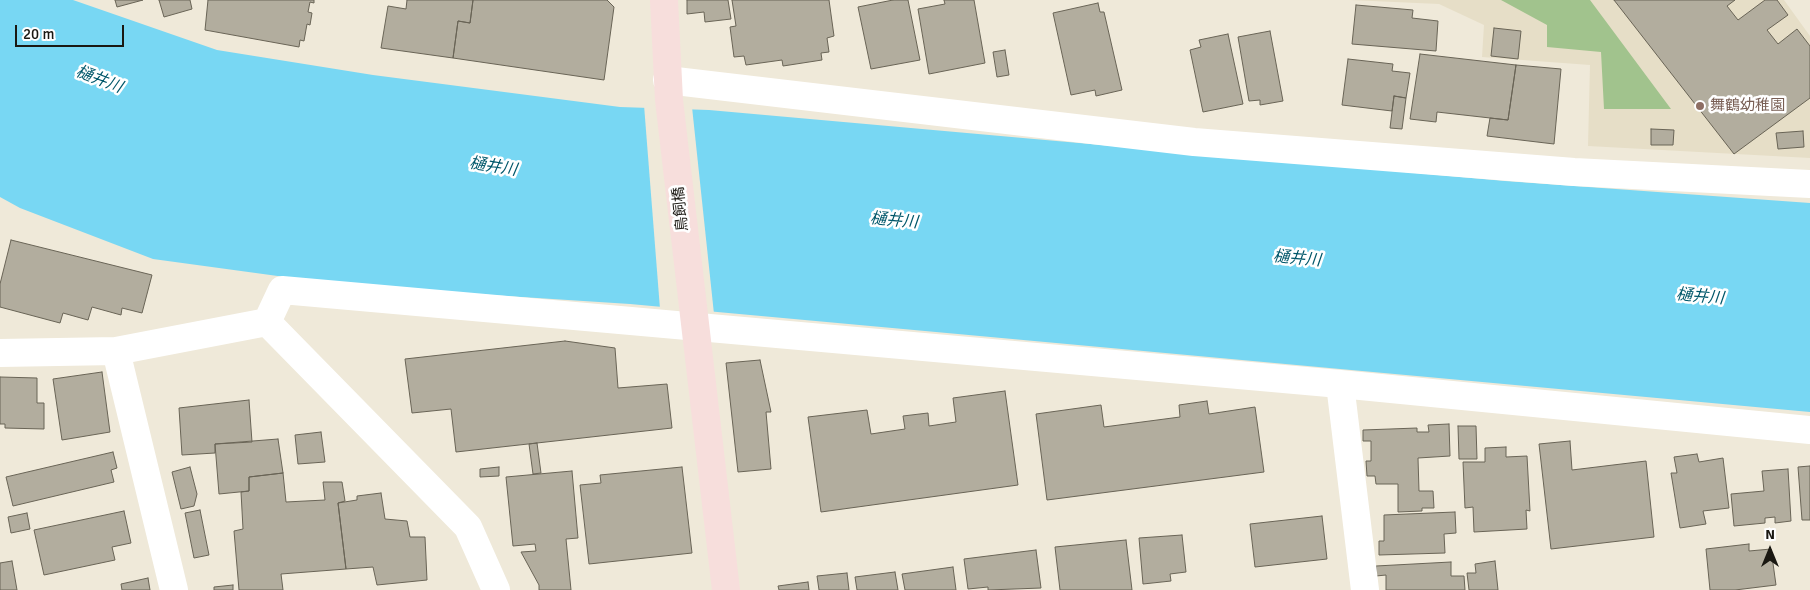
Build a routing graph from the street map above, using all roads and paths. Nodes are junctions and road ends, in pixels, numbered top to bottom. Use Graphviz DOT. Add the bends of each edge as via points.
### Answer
graph roads {
  1 [pos="664,0"];
  2 [pos="668,90"];
  3 [pos="1810,184"];
  4 [pos="267,322"];
  5 [pos="694,323"];
  6 [pos="116,351"];
  7 [pos="0,352"];
  8 [pos="1340,384"];
  9 [pos="1810,430"];
  10 [pos="174,590"];
  11 [pos="496,590"];
  12 [pos="726,590"];
  13 [pos="1365,590"];
  1 -- 2 [label="street, 鳥飼橋"];
  2 -- 3 [label="street" via="1194,142 1574,172"];
  2 -- 5 [label="street, 鳥飼橋"];
  4 -- 5 [label="street" via="282,290"];
  4 -- 6 [label="street"];
  4 -- 11 [label="street" via="468,527"];
  5 -- 8 [label="street"];
  5 -- 12 [label="street, 鳥飼橋"];
  6 -- 7 [label="street"];
  6 -- 10 [label="street"];
  8 -- 9 [label="street"];
  8 -- 13 [label="street"];
}
